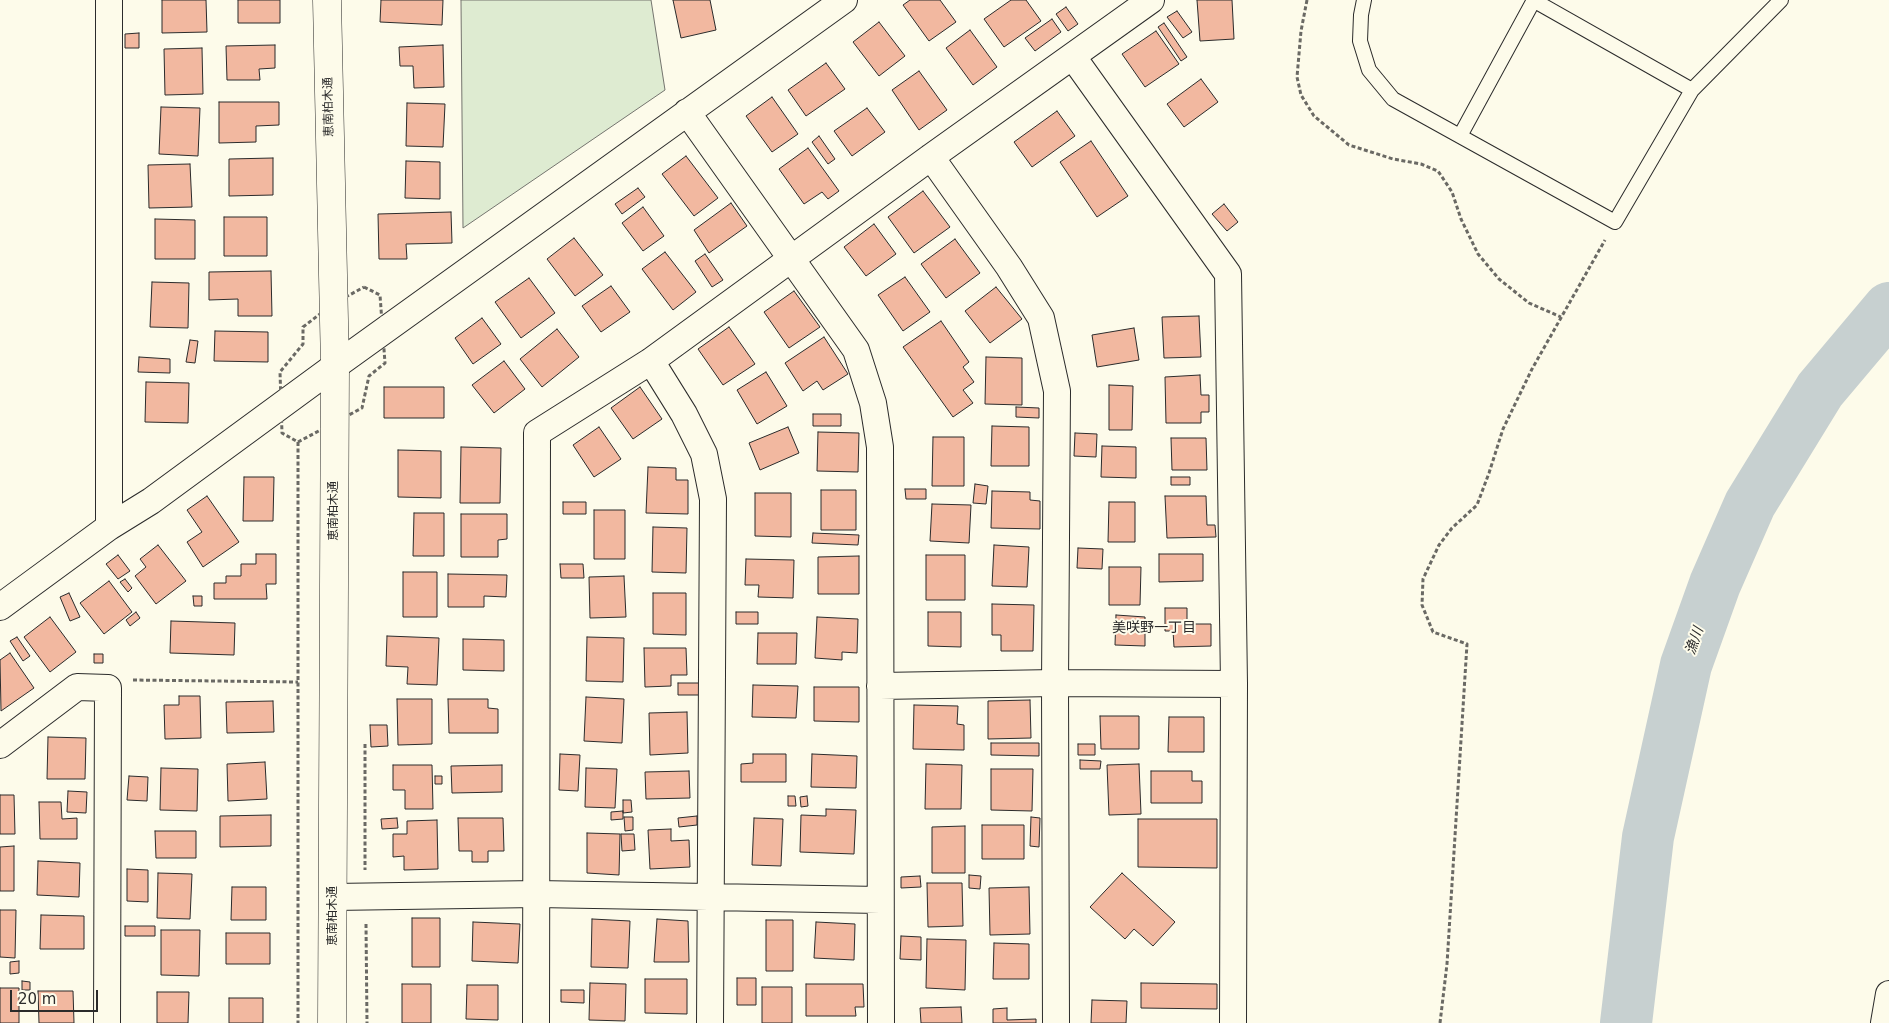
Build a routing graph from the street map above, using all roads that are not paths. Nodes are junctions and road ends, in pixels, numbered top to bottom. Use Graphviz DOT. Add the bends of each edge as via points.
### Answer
graph roads {
  1 [pos="110,0"];
  2 [pos="327,0"];
  3 [pos="1150,0"];
  4 [pos="1364,0"];
  5 [pos="1534,0"];
  6 [pos="1781,0"];
  7 [pos="839,2"];
  8 [pos="1073,57"];
  9 [pos="1692,90"];
  10 [pos="687,112"];
  11 [pos="1460,136"];
  12 [pos="931,156"];
  13 [pos="791,258"];
  14 [pos="650,361"];
  15 [pos="335,366"];
  16 [pos="109,527"];
  17 [pos="0,607"];
  18 [pos="1055,683"];
  19 [pos="1234,684"];
  20 [pos="880,686"];
  21 [pos="0,745"];
  22 [pos="537,894"];
  23 [pos="711,896"];
  24 [pos="333,897"];
  25 [pos="880,900"];
  26 [pos="1889,994"];
  27 [pos="107,1023"];
  28 [pos="332,1023"];
  29 [pos="536,1023"];
  30 [pos="710,1023"];
  31 [pos="880,1023"];
  32 [pos="1056,1023"];
  33 [pos="1233,1023"];
  34 [pos="1884,1023"];
  1 -- 16 [label="street"];
  2 -- 15 [label="street, 恵南柏木通"];
  3 -- 8 [label="street"];
  4 -- 11 [label="lane" via="1360,42 1369,70 1393,99"];
  5 -- 9 [label="lane"];
  5 -- 11 [label="lane"];
  6 -- 9 [label="lane"];
  7 -- 10 [label="street"];
  8 -- 12 [label="street"];
  8 -- 19 [label="street" via="1228,274"];
  9 -- 11 [label="lane" via="1615,222"];
  10 -- 13 [label="street"];
  10 -- 15 [label="street"];
  12 -- 13 [label="street"];
  12 -- 18 [label="street" via="1041,318 1056,391"];
  13 -- 14 [label="street"];
  13 -- 20 [label="street" via="856,350 873,403 880,447"];
  14 -- 22 [label="street" via="537,434"];
  14 -- 23 [label="street" via="684,414 704,454 713,498"];
  15 -- 16 [label="street" via="151,501"];
  15 -- 24 [label="street, 恵南柏木通"];
  16 -- 17 [label="street"];
  18 -- 19 [label="street"];
  18 -- 20 [label="street"];
  18 -- 32 [label="street"];
  19 -- 33 [label="street"];
  20 -- 25 [label="street"];
  21 -- 27 [label="street" via="77,687 108,688"];
  22 -- 23 [label="street"];
  22 -- 24 [label="street"];
  22 -- 29 [label="street"];
  23 -- 25 [label="street"];
  23 -- 30 [label="street"];
  24 -- 28 [label="street, 恵南柏木通"];
  25 -- 31 [label="street"];
  26 -- 34 [label="street"];
}
